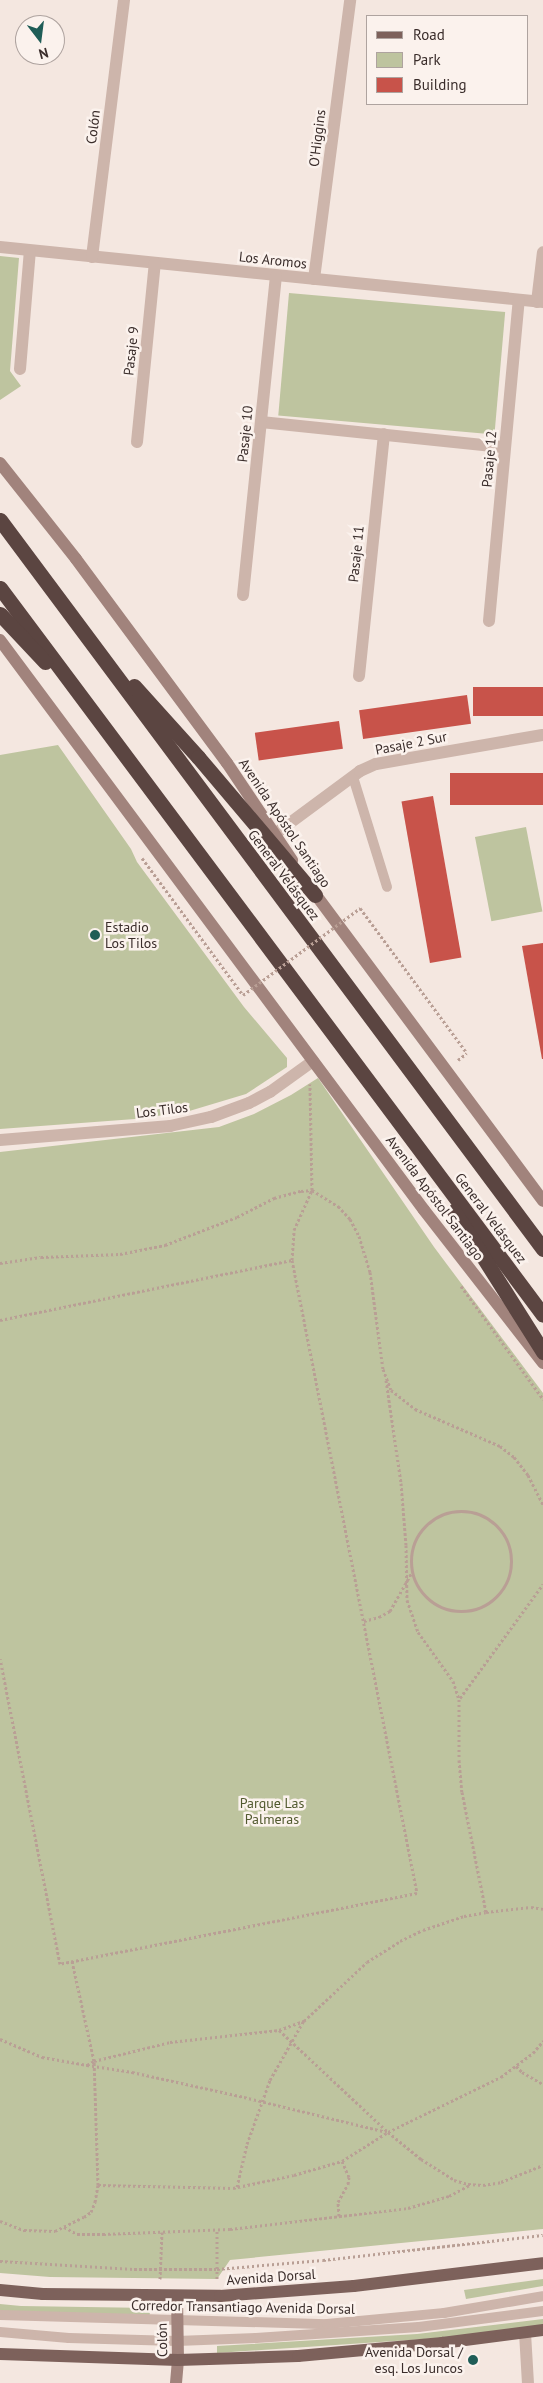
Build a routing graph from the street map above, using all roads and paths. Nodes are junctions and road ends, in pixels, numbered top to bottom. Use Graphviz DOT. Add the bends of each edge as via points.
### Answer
graph roads {
  1 [pos="124,0"];
  2 [pos="350,0"];
  3 [pos="0,247"];
  4 [pos="30,251"];
  5 [pos="543,252"];
  6 [pos="92,257"];
  7 [pos="154,264"];
  8 [pos="276,276"];
  9 [pos="314,280"];
  10 [pos="519,300"];
  11 [pos="540,302"];
  12 [pos="20,369"];
  13 [pos="261,422"];
  14 [pos="384,434"];
  15 [pos="137,442"];
  16 [pos="505,447"];
  17 [pos="0,463"];
  18 [pos="0,520"];
  19 [pos="0,588"];
  20 [pos="244,595"];
  21 [pos="0,614"];
  22 [pos="489,620"];
  23 [pos="79,626"];
  24 [pos="0,640"];
  25 [pos="359,676"];
  26 [pos="90,708"];
  27 [pos="543,735"];
  28 [pos="353,777"];
  29 [pos="275,834"];
  30 [pos="142,858"];
  31 [pos="388,887"];
  32 [pos="315,894"];
  33 [pos="467,1053"];
  34 [pos="313,1061"];
  35 [pos="310,1083"];
  36 [pos="395,1117"];
  37 [pos="0,1140"];
  38 [pos="312,1190"];
  39 [pos="543,1201"];
  40 [pos="543,1249"];
  41 [pos="292,1260"];
  42 [pos="0,1263"];
  43 [pos="543,1315"];
  44 [pos="0,1320"];
  45 [pos="543,1352"];
  46 [pos="543,1363"];
  47 [pos="386,1380"];
  48 [pos="543,1505"];
  49 [pos="411,1573"];
  50 [pos="406,1583"];
  51 [pos="543,1584"];
  52 [pos="364,1621"];
  53 [pos="0,1659"];
  54 [pos="459,1699"];
  55 [pos="543,1909"];
  56 [pos="486,1912"];
  57 [pos="72,1961"];
  58 [pos="304,2021"];
  59 [pos="279,2030"];
  60 [pos="0,2039"];
  61 [pos="543,2041"];
  62 [pos="290,2042"];
  63 [pos="94,2061"];
  64 [pos="87,2065"];
  65 [pos="94,2066"];
  66 [pos="516,2066"];
  67 [pos="543,2084"];
  68 [pos="263,2101"];
  69 [pos="388,2132"];
  70 [pos="342,2161"];
  71 [pos="543,2165"];
  72 [pos="471,2184"];
  73 [pos="98,2185"];
  74 [pos="237,2187"];
  75 [pos="339,2216"];
  76 [pos="0,2221"];
  77 [pos="64,2227"];
  78 [pos="217,2230"];
  79 [pos="162,2232"];
  80 [pos="543,2235"];
  81 [pos="0,2262"];
  82 [pos="543,2263"];
  83 [pos="217,2268"];
  84 [pos="160,2269"];
  85 [pos="160,2279"];
  86 [pos="217,2280"];
  87 [pos="0,2290"];
  88 [pos="177,2296"];
  89 [pos="543,2296"];
  90 [pos="543,2311"];
  91 [pos="0,2315"];
  92 [pos="177,2321"];
  93 [pos="543,2330"];
  94 [pos="0,2332"];
  95 [pos="525,2333"];
  96 [pos="178,2341"];
  97 [pos="0,2354"];
  98 [pos="178,2360"];
  99 [pos="176,2383"];
  100 [pos="528,2383"];
  1 -- 6 [label="street, Colón"];
  2 -- 9 [label="street, O'Higgins"];
  3 -- 4 [label="street, Los Aromos"];
  4 -- 6 [label="street, Los Aromos"];
  4 -- 12 [label="street"];
  5 -- 11 [label="street"];
  6 -- 7 [label="street, Los Aromos"];
  7 -- 8 [label="street, Los Aromos"];
  7 -- 15 [label="street, Pasaje 9"];
  8 -- 9 [label="street, Los Aromos"];
  8 -- 13 [label="street, Pasaje 10"];
  9 -- 10 [label="street, Los Aromos"];
  10 -- 11 [label="street, Los Aromos"];
  10 -- 16 [label="street, Pasaje 12"];
  13 -- 14 [label="street"];
  13 -- 20 [label="street, Pasaje 10"];
  14 -- 16 [label="street"];
  14 -- 25 [label="street, Pasaje 11"];
  16 -- 22 [label="street, Pasaje 12"];
  17 -- 29 [label="main road, Avenida Apóstol Santiago" via="76,559 227,763"];
  18 -- 23 [label="highway, General Velásquez"];
  19 -- 26 [label="highway, General Velásquez"];
  21 -- 26 [label="highway"];
  23 -- 32 [label="highway" via="198,756"];
  23 -- 40 [label="highway, General Velásquez"];
  24 -- 34 [label="main road, Avenida Apóstol Santiago"];
  26 -- 36 [label="highway, General Velásquez"];
  27 -- 28 [label="street, Pasaje 2 Sur" via="385,762"];
  28 -- 29 [label="street, Pasaje 2 Sur"];
  28 -- 31 [label="lane"];
  29 -- 32 [label="main road, Avenida Apóstol Santiago"];
  30 -- 33 [label="path, bridge" via="243,995 360,908"];
  32 -- 39 [label="main road, Avenida Apóstol Santiago"];
  34 -- 37 [label="street, Los Tilos" via="249,1103 198,1121"];
  34 -- 46 [label="main road, Avenida Apóstol Santiago"];
  35 -- 38 [label="path"];
  36 -- 43 [label="highway, General Velásquez"];
  36 -- 45 [label="highway"];
  38 -- 41 [label="path" via="294,1230"];
  38 -- 42 [label="path" via="274,1198 228,1221 165,1245 120,1254 41,1257"];
  38 -- 47 [label="path" via="338,1206 350,1218 359,1236 370,1272"];
  41 -- 44 [label="path"];
  41 -- 52 [label="path"];
  47 -- 48 [label="path" via="397,1396 415,1409 492,1442 514,1457 528,1475"];
  47 -- 50 [label="path" via="401,1482"];
  49 -- 49 [label="path" via="418,1589 429,1601 444,1609 461,1612 478,1609 492,1601 510,1574 512,1558 508,1542 486,1517 454,1511 438,1516 424,1526 414,1540 410,1556"];
  49 -- 50 [label="path"];
  50 -- 52 [label="path" via="390,1611"];
  50 -- 54 [label="path" via="406,1600 418,1632 453,1681"];
  51 -- 54 [label="path"];
  52 -- 57 [label="path" via="417,1893"];
  53 -- 57 [label="path" via="60,1964"];
  54 -- 56 [label="path" via="462,1792"];
  55 -- 56 [label="path" via="531,1907"];
  56 -- 58 [label="path" via="423,1930 382,1952"];
  57 -- 63 [label="path"];
  58 -- 59 [label="path"];
  58 -- 62 [label="path"];
  59 -- 62 [label="path"];
  59 -- 63 [label="path" via="170,2042"];
  60 -- 64 [label="path" via="42,2057"];
  61 -- 66 [label="path"];
  62 -- 68 [label="path"];
  62 -- 69 [label="path"];
  63 -- 64 [label="path"];
  63 -- 65 [label="path"];
  64 -- 65 [label="path"];
  65 -- 68 [label="path"];
  65 -- 73 [label="path"];
  66 -- 67 [label="path"];
  66 -- 69 [label="path" via="501,2077"];
  68 -- 69 [label="path"];
  68 -- 74 [label="path" via="247,2144"];
  69 -- 70 [label="path"];
  69 -- 72 [label="path" via="442,2173"];
  70 -- 74 [label="path"];
  70 -- 75 [label="path" via="349,2176 338,2202"];
  71 -- 72 [label="path" via="501,2182"];
  72 -- 75 [label="path" via="450,2196 408,2208"];
  73 -- 74 [label="path"];
  73 -- 77 [label="path" via="91,2212"];
  75 -- 78 [label="path"];
  76 -- 77 [label="path" via="24,2230 42,2232"];
  77 -- 79 [label="path" via="78,2234"];
  78 -- 79 [label="path"];
  78 -- 83 [label="path"];
  79 -- 84 [label="path"];
  80 -- 83 [label="path" via="350,2258"];
  81 -- 84 [label="path"];
  82 -- 88 [label="main road, Avenida Dorsal" via="354,2286"];
  83 -- 84 [label="path"];
  83 -- 86 [label="path"];
  84 -- 85 [label="path"];
  87 -- 88 [label="main road, Avenida Dorsal" via="42,2294"];
  88 -- 92 [label="main road, Colón"];
  89 -- 92 [label="lane, Corredor Transantiago Avenida Dorsal" via="444,2313 364,2322"];
  90 -- 96 [label="lane, Corredor Transantiago Avenida Dorsal" via="367,2332"];
  91 -- 92 [label="lane, Corredor Transantiago Avenida Dorsal"];
  92 -- 96 [label="main road, Colón"];
  93 -- 95 [label="main road"];
  94 -- 96 [label="lane, Corredor Transantiago Avenida Dorsal" via="69,2338"];
  95 -- 98 [label="main road" via="298,2356"];
  95 -- 100 [label="street"];
  96 -- 98 [label="main road, Colón"];
  97 -- 98 [label="main road"];
  98 -- 99 [label="main road, Colón"];
}
